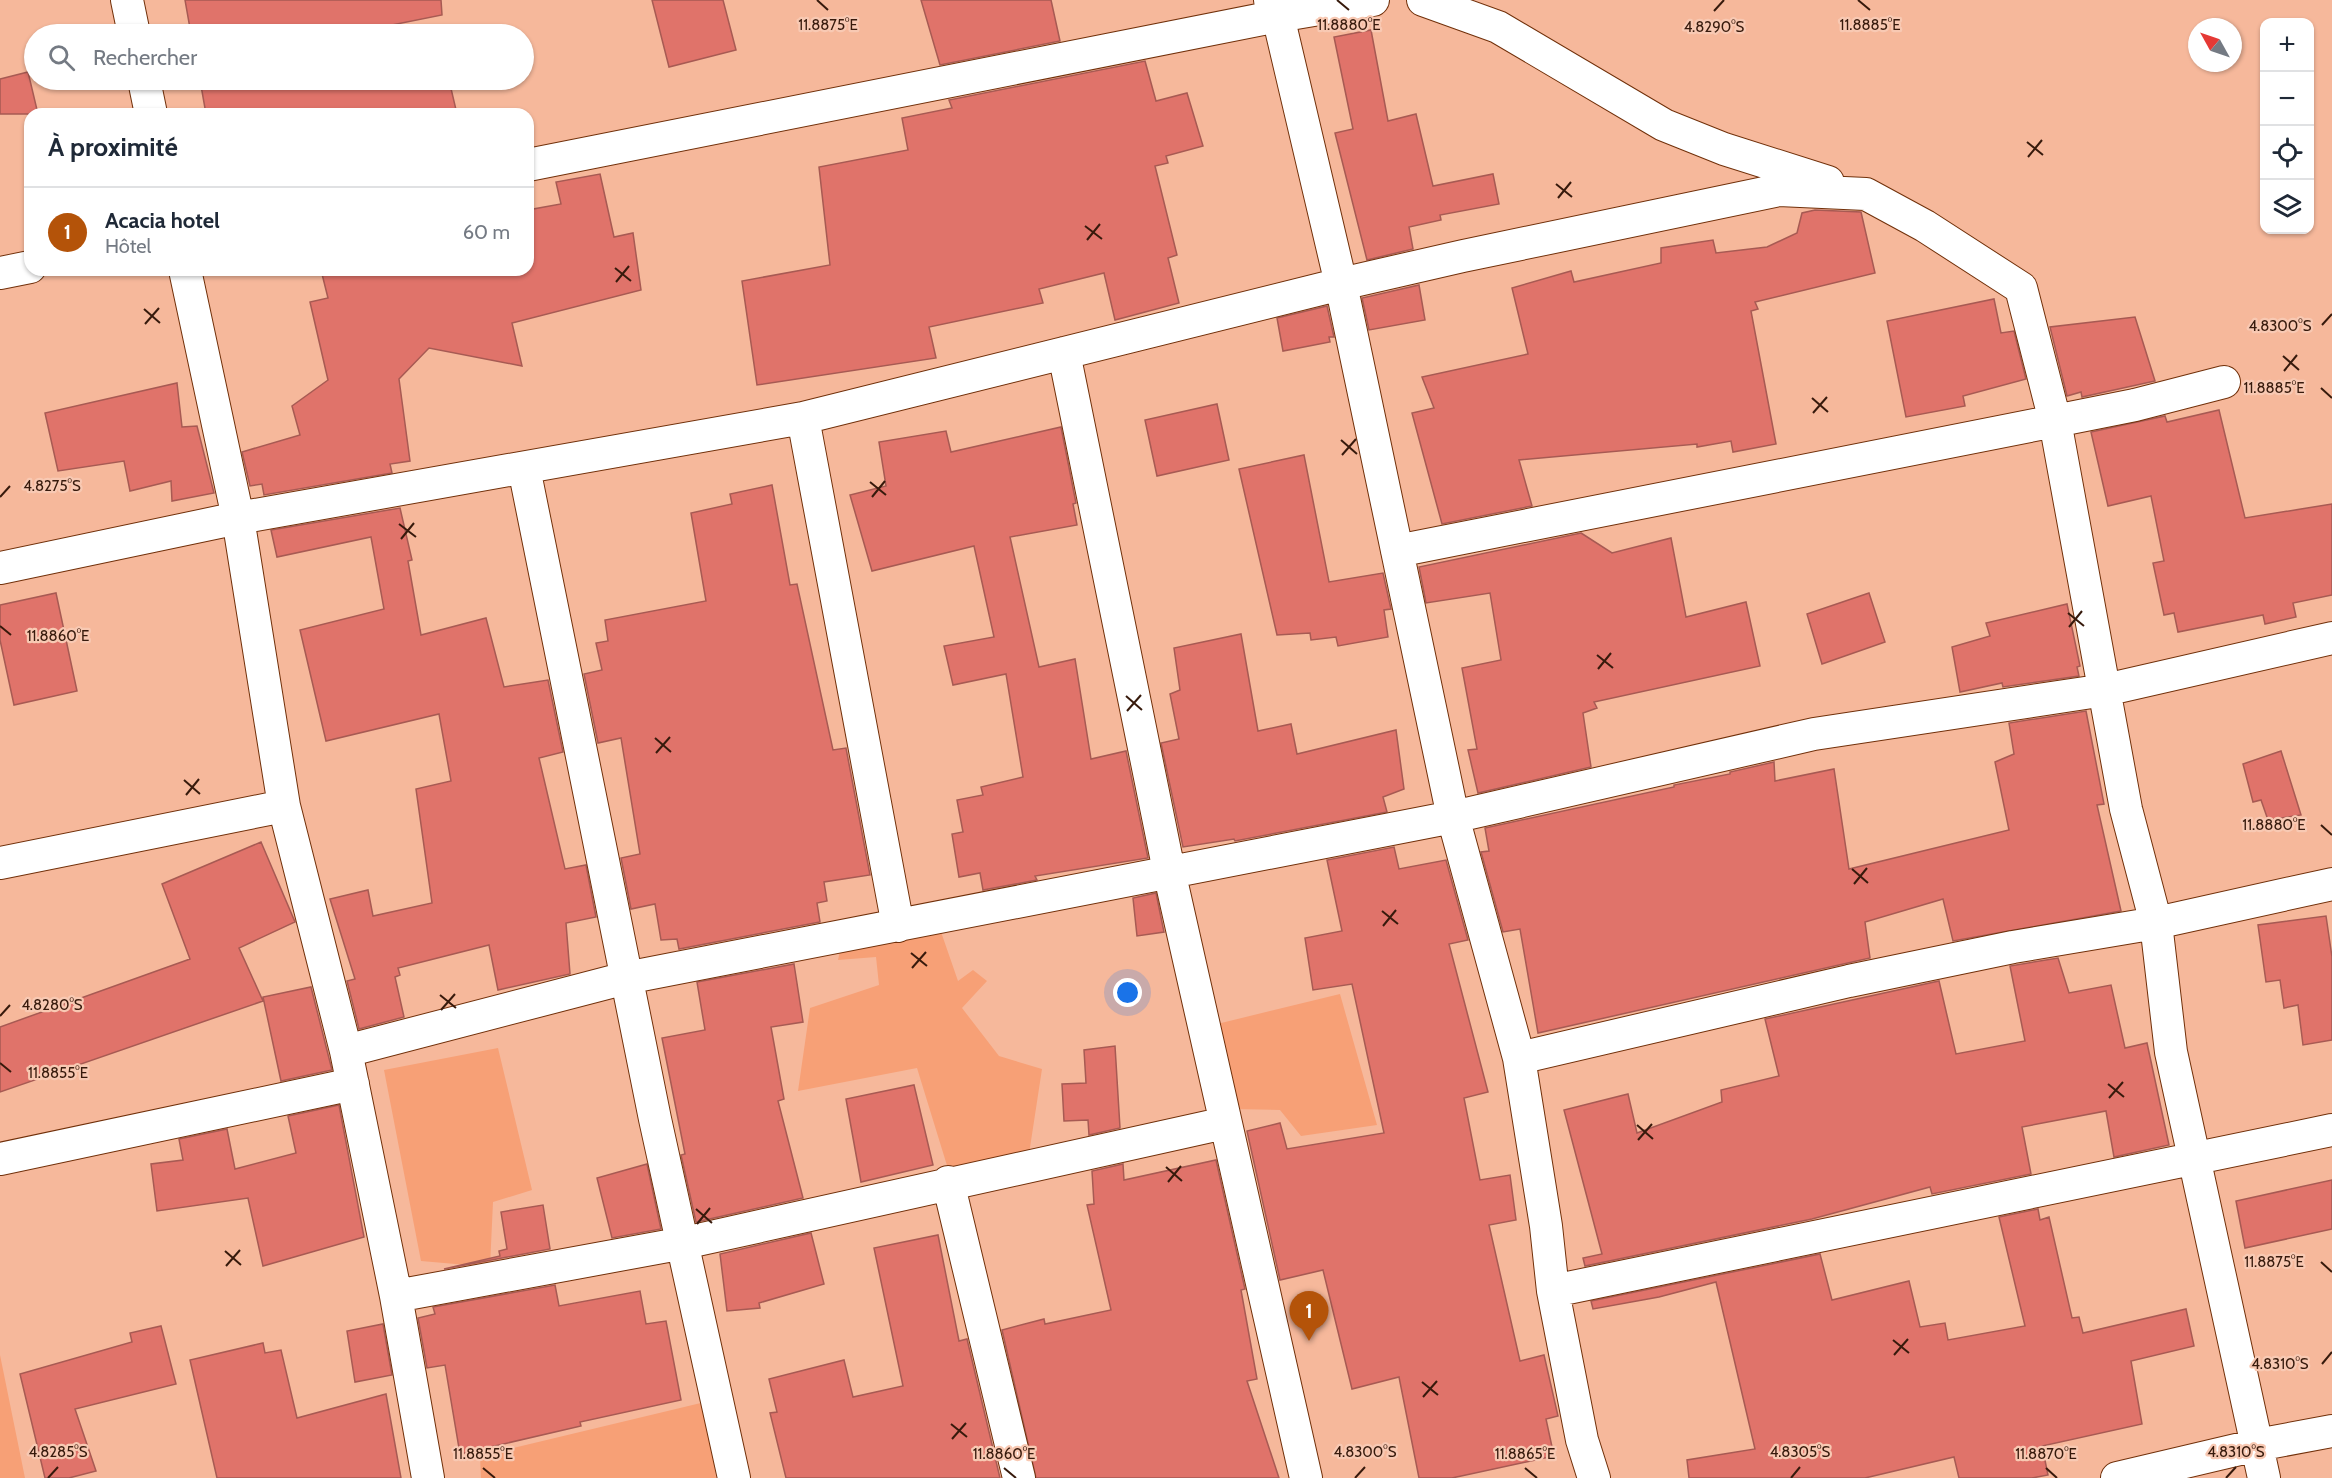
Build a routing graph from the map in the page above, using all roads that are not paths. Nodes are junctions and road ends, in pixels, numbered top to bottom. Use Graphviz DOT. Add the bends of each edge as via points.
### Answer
graph roads {
  1 [pos="127,0"];
  2 [pos="1373,0"];
  3 [pos="1423,0"];
  4 [pos="1274,8"];
  5 [pos="132,24"];
  6 [pos="146,90"];
  7 [pos="150,108"];
  8 [pos="534,164"];
  9 [pos="1866,194"];
  10 [pos="24,268"];
  11 [pos="0,273"];
  12 [pos="186,276"];
  13 [pos="1341,284"];
  14 [pos="1065,353"];
  15 [pos="2224,382"];
  16 [pos="802,418"];
  17 [pos="2055,421"];
  18 [pos="524,468"];
  19 [pos="238,518"];
  20 [pos="1397,551"];
  21 [pos="0,568"];
  22 [pos="2332,638"];
  23 [pos="2105,690"];
  24 [pos="284,806"];
  25 [pos="1453,817"];
  26 [pos="0,863"];
  27 [pos="1169,871"];
  28 [pos="2332,884"];
  29 [pos="2156,923"];
  30 [pos="898,926"];
  31 [pos="626,978"];
  32 [pos="346,1051"];
  33 [pos="1519,1058"];
  34 [pos="353,1084"];
  35 [pos="1226,1123"];
  36 [pos="2332,1130"];
  37 [pos="0,1159"];
  38 [pos="2195,1160"];
  39 [pos="948,1182"];
  40 [pos="684,1243"];
  41 [pos="1553,1291"];
  42 [pos="396,1296"];
  43 [pos="2332,1431"];
  44 [pos="2257,1444"];
  45 [pos="428,1478"];
  46 [pos="734,1478"];
  47 [pos="1019,1478"];
  48 [pos="1306,1478"];
  49 [pos="1594,1478"];
  50 [pos="2117,1478"];
  51 [pos="2264,1478"];
  1 -- 5 [label="street"];
  2 -- 4 [label="street"];
  3 -- 9 [label="street" via="1498,27 1664,124 1724,149"];
  4 -- 8 [label="street"];
  4 -- 13 [label="street"];
  6 -- 7 [label="street"];
  9 -- 13 [label="street" via="1779,190"];
  9 -- 17 [label="street" via="1925,226 2021,288"];
  10 -- 11 [label="street"];
  12 -- 19 [label="street"];
  13 -- 14 [label="street"];
  13 -- 20 [label="street"];
  14 -- 16 [label="street"];
  14 -- 27 [label="street"];
  15 -- 17 [label="street"];
  16 -- 18 [label="street"];
  16 -- 30 [label="street"];
  17 -- 20 [label="street"];
  17 -- 23 [label="street"];
  18 -- 19 [label="street"];
  18 -- 31 [label="street"];
  19 -- 21 [label="street"];
  19 -- 24 [label="street"];
  20 -- 25 [label="street"];
  22 -- 23 [label="street"];
  23 -- 25 [label="street" via="1814,734"];
  23 -- 29 [label="street" via="2126,809"];
  24 -- 26 [label="street"];
  24 -- 32 [label="street"];
  25 -- 27 [label="street"];
  25 -- 33 [label="street"];
  27 -- 30 [label="street"];
  27 -- 35 [label="street"];
  28 -- 29 [label="street"];
  29 -- 33 [label="street" via="1849,981"];
  29 -- 38 [label="street" via="2171,1052"];
  30 -- 31 [label="street"];
  31 -- 32 [label="street"];
  31 -- 40 [label="street"];
  32 -- 34 [label="street"];
  33 -- 41 [label="street"];
  34 -- 37 [label="street"];
  34 -- 42 [label="street"];
  35 -- 39 [label="street"];
  35 -- 48 [label="street"];
  36 -- 38 [label="street"];
  38 -- 41 [label="street"];
  38 -- 44 [label="street"];
  39 -- 40 [label="street"];
  39 -- 47 [label="street"];
  40 -- 42 [label="street"];
  40 -- 46 [label="street"];
  41 -- 49 [label="street" via="1582,1440"];
  42 -- 45 [label="street"];
  43 -- 44 [label="street"];
  44 -- 50 [label="street"];
  44 -- 51 [label="street"];
}
